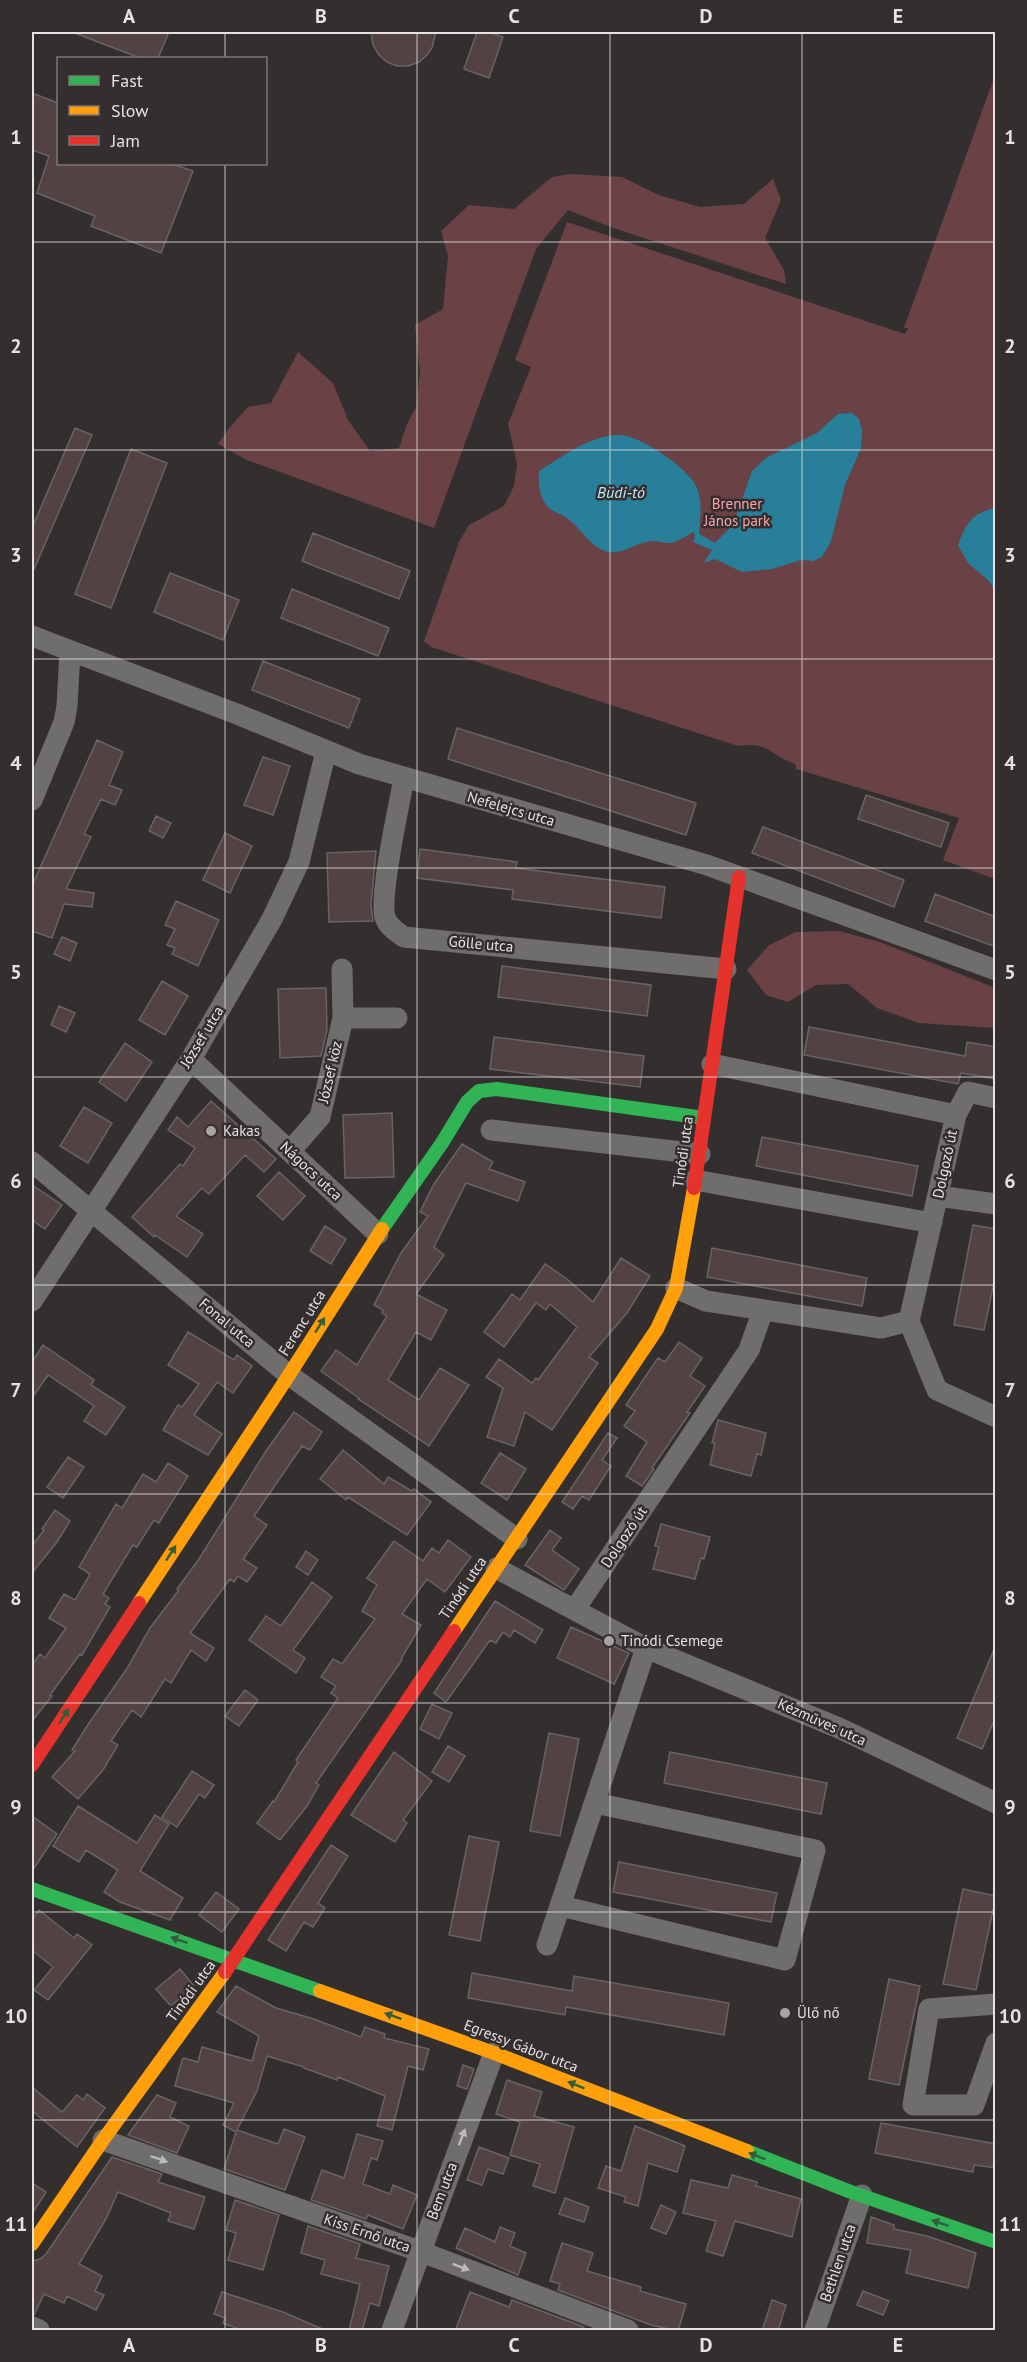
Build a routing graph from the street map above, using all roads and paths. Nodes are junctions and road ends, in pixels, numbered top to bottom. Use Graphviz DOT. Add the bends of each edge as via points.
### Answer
graph roads {
  1 [pos="32,636"];
  2 [pos="70,651"];
  3 [pos="327,751"];
  4 [pos="404,778"];
  5 [pos="32,800"];
  6 [pos="739,877"];
  7 [pos="342,969"];
  8 [pos="726,969"];
  9 [pos="996,970"];
  10 [pos="343,1018"];
  11 [pos="397,1018"];
  12 [pos="191,1059"];
  13 [pos="712,1064"];
  14 [pos="996,1098"];
  15 [pos="956,1115"];
  16 [pos="704,1118"];
  17 [pos="491,1130"];
  18 [pos="290,1151"];
  19 [pos="700,1154"];
  20 [pos="32,1162"];
  21 [pos="695,1180"];
  22 [pos="938,1196"];
  23 [pos="996,1204"];
  24 [pos="91,1211"];
  25 [pos="932,1223"];
  26 [pos="378,1234"];
  27 [pos="676,1288"];
  28 [pos="32,1301"];
  29 [pos="763,1310"];
  30 [pos="909,1321"];
  31 [pos="289,1375"];
  32 [pos="996,1417"];
  33 [pos="517,1539"];
  34 [pos="496,1568"];
  35 [pos="574,1609"];
  36 [pos="646,1648"];
  37 [pos="32,1765"];
  38 [pos="595,1803"];
  39 [pos="996,1803"];
  40 [pos="32,1889"];
  41 [pos="561,1906"];
  42 [pos="547,1946"];
  43 [pos="234,1959"];
  44 [pos="996,2004"];
  45 [pos="994,2050"];
  46 [pos="494,2052"];
  47 [pos="103,2140"];
  48 [pos="862,2196"];
  49 [pos="996,2242"];
  50 [pos="32,2244"];
  51 [pos="419,2251"];
  52 [pos="32,2328"];
  53 [pos="39,2331"];
  54 [pos="392,2331"];
  55 [pos="628,2331"];
  56 [pos="814,2331"];
  1 -- 2 [label="street, Nefelejcs utca"];
  2 -- 3 [label="street, Nefelejcs utca"];
  2 -- 5 [label="street" via="64,722"];
  3 -- 4 [label="street, Nefelejcs utca"];
  3 -- 12 [label="street, József utca" via="299,862 272,919"];
  4 -- 6 [label="street, Nefelejcs utca"];
  4 -- 8 [label="street, Gölle utca" via="384,896 385,918 404,937"];
  6 -- 8 [label="street, Tinódi utca"];
  6 -- 9 [label="street, Nefelejcs utca"];
  7 -- 10 [label="street, József köz"];
  8 -- 13 [label="street, Tinódi utca"];
  10 -- 11 [label="street"];
  10 -- 18 [label="street, József köz" via="320,1117"];
  12 -- 18 [label="street, Nágocs utca"];
  12 -- 24 [label="street, József utca"];
  13 -- 15 [label="street, Dolgozó út"];
  13 -- 16 [label="street, Tinódi utca"];
  14 -- 15 [label="street" via="968,1092"];
  15 -- 22 [label="street, Dolgozó út"];
  16 -- 19 [label="street, Tinódi utca"];
  16 -- 26 [label="street, Ferenc utca" via="497,1089 479,1091 467,1102"];
  17 -- 19 [label="street"];
  18 -- 26 [label="street, Nágocs utca"];
  19 -- 21 [label="street, Tinódi utca"];
  20 -- 24 [label="street, Fonal utca"];
  21 -- 25 [label="street"];
  21 -- 27 [label="street, Tinódi utca"];
  22 -- 23 [label="street"];
  22 -- 25 [label="street, Dolgozó út"];
  24 -- 28 [label="street, József utca"];
  24 -- 31 [label="street, Fonal utca"];
  25 -- 30 [label="street, Dolgozó út"];
  31 -- 26 [label="street, Ferenc utca, one-way"];
  27 -- 29 [label="street" via="706,1300"];
  27 -- 33 [label="street, Tinódi utca" via="657,1329"];
  29 -- 30 [label="street" via="881,1328"];
  29 -- 35 [label="street, Dolgozó út" via="749,1350"];
  30 -- 32 [label="street" via="937,1390"];
  31 -- 33 [label="street, Fonal utca"];
  37 -- 31 [label="street, Ferenc utca, one-way"];
  33 -- 34 [label="street, Tinódi utca"];
  34 -- 35 [label="street, Kézműves utca"];
  34 -- 43 [label="street, Tinódi utca"];
  35 -- 36 [label="street, Kézműves utca"];
  36 -- 38 [label="street"];
  36 -- 39 [label="street, Kézműves utca" via="839,1728"];
  38 -- 41 [label="street"];
  38 -- 41 [label="street" via="815,1850 786,1960"];
  43 -- 40 [label="street, Egressy Gábor utca, one-way"];
  41 -- 42 [label="street"];
  46 -- 43 [label="street, Egressy Gábor utca, one-way"];
  43 -- 47 [label="street, Tinódi utca"];
  44 -- 45 [label="street" via="929,2009 913,2105 974,2105"];
  48 -- 46 [label="street, Egressy Gábor utca, one-way"];
  51 -- 46 [label="street, Bem utca, one-way"];
  47 -- 50 [label="street, Tinódi utca"];
  47 -- 51 [label="street, Kiss Ernő utca, one-way"];
  49 -- 48 [label="street, Egressy Gábor utca, one-way"];
  48 -- 56 [label="street, Bethlen utca"];
  51 -- 54 [label="street, Bem utca"];
  51 -- 55 [label="street, Kiss Ernő utca, one-way"];
  52 -- 53 [label="street"];
}
